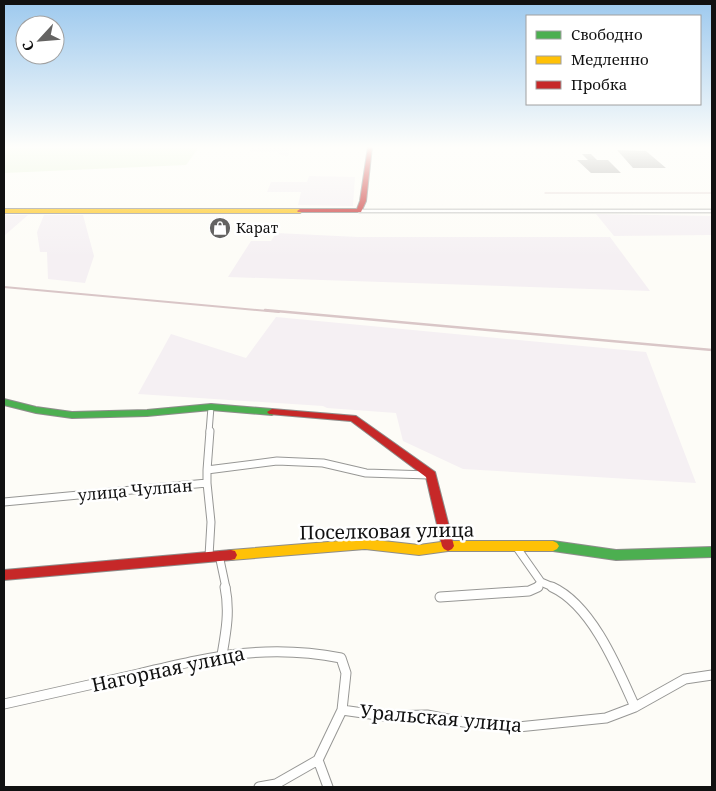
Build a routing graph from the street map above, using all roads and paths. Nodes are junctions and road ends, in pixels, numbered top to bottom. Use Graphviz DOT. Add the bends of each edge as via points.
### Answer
graph roads {
  1 [pos="365,184"];
  2 [pos="4,211"];
  3 [pos="358,211"];
  4 [pos="712,211"];
  5 [pos="4,402"];
  6 [pos="211,407"];
  7 [pos="207,470"];
  8 [pos="431,475"];
  9 [pos="207,483"];
  10 [pos="4,502"];
  11 [pos="515,545"];
  12 [pos="448,546"];
  13 [pos="712,552"];
  14 [pos="219,555"];
  15 [pos="208,556"];
  16 [pos="4,575"];
  17 [pos="541,582"];
  18 [pos="440,597"];
  19 [pos="222,656"];
  20 [pos="712,675"];
  21 [pos="4,704"];
  22 [pos="635,707"];
  23 [pos="342,710"];
  24 [pos="318,760"];
  25 [pos="259,787"];
  26 [pos="328,787"];
  1 -- 3 [label="street"];
  2 -- 3 [label="street"];
  3 -- 4 [label="street"];
  5 -- 6 [label="street" via="72,415"];
  6 -- 7 [label="street"];
  6 -- 8 [label="street" via="353,418"];
  7 -- 8 [label="street, улица Чулпан" via="277,461 323,463 366,474"];
  7 -- 9 [label="street, улица Чулпан"];
  8 -- 12 [label="street"];
  9 -- 10 [label="street, улица Чулпан"];
  9 -- 15 [label="street" via="211,522"];
  11 -- 12 [label="street, Поселковая улица"];
  11 -- 13 [label="street, Поселковая улица" via="550,545 616,555"];
  11 -- 17 [label="street"];
  12 -- 14 [label="street, Поселковая улица" via="420,550 365,544"];
  14 -- 15 [label="street, Поселковая улица"];
  14 -- 19 [label="street" via="228,608"];
  15 -- 16 [label="street, Поселковая улица"];
  17 -- 18 [label="street" via="529,591"];
  17 -- 22 [label="street" via="565,592 590,622 612,656"];
  19 -- 21 [label="street, Нагорная улица"];
  19 -- 23 [label="street, Нагорная улица" via="254,651 316,652 341,658 346,673"];
  20 -- 22 [label="street, Уральская улица" via="685,679"];
  22 -- 23 [label="street, Уральская улица" via="606,718 518,727 469,723 427,714 384,716"];
  23 -- 24 [label="street, Уральская улица"];
  24 -- 25 [label="street" via="276,784"];
  24 -- 26 [label="street"];
}
